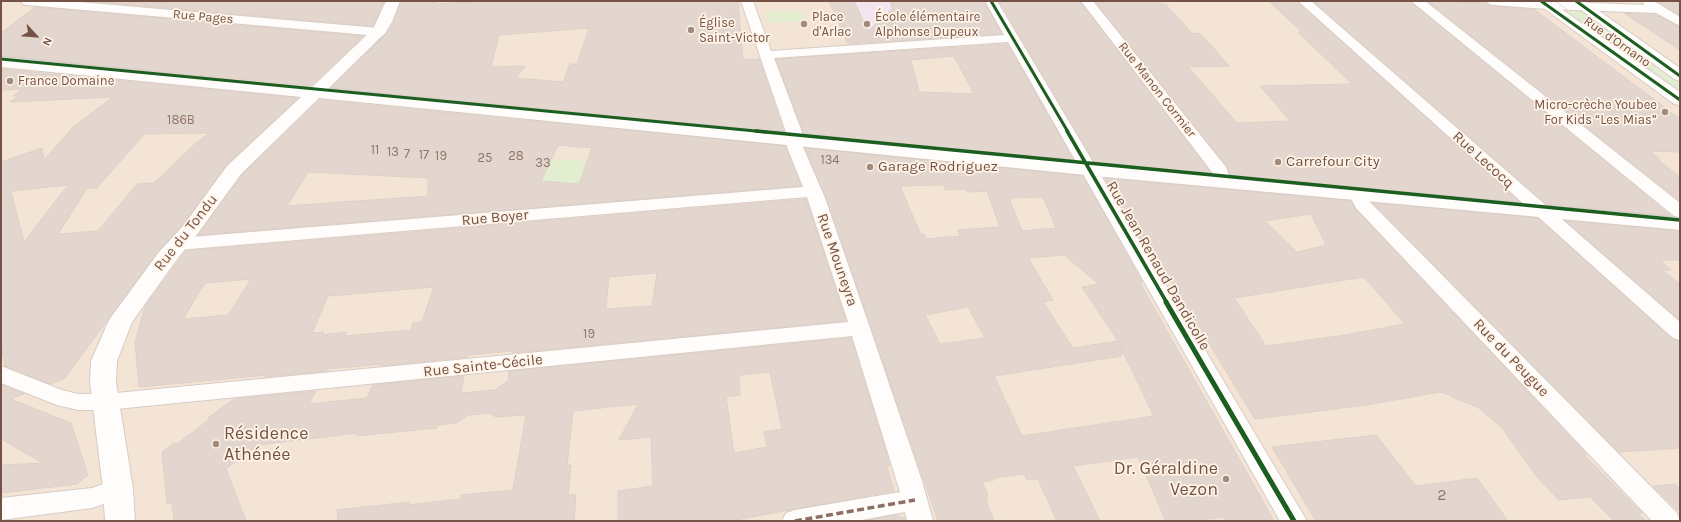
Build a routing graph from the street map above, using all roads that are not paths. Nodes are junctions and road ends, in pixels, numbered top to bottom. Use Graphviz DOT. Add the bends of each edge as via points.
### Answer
graph roads {
  1 [pos="27,1"];
  2 [pos="184,1"];
  3 [pos="393,1"];
  4 [pos="747,1"];
  5 [pos="991,1"];
  6 [pos="1087,1"];
  7 [pos="1304,1"];
  8 [pos="1417,1"];
  9 [pos="1493,1"];
  10 [pos="1646,1"];
  11 [pos="54,2"];
  12 [pos="1544,3"];
  13 [pos="1580,4"];
  14 [pos="1659,9"];
  15 [pos="163,13"];
  16 [pos="1680,22"];
  17 [pos="379,32"];
  18 [pos="1012,38"];
  19 [pos="766,55"];
  20 [pos="1,62"];
  21 [pos="1680,76"];
  22 [pos="316,92"];
  23 [pos="1680,100"];
  24 [pos="793,139"];
  25 [pos="1087,168"];
  26 [pos="1223,181"];
  27 [pos="812,191"];
  28 [pos="1358,194"];
  29 [pos="1541,211"];
  30 [pos="1680,212"];
  31 [pos="1680,224"];
  32 [pos="178,244"];
  33 [pos="860,328"];
  34 [pos="1680,333"];
  35 [pos="1,374"];
  36 [pos="106,402"];
  37 [pos="118,489"];
  38 [pos="1,509"];
  39 [pos="917,510"];
  40 [pos="120,521"];
  41 [pos="795,521"];
  42 [pos="1294,521"];
  43 [pos="1668,521"];
  1 -- 11 [label="street, Rue Pages"];
  2 -- 15 [label="street"];
  3 -- 17 [label="street, Rue du Tondu"];
  4 -- 19 [label="street, Rue Mouneyra"];
  5 -- 18 [label="street, Rue Jean Renaud Dandicolle"];
  6 -- 26 [label="street, Rue Manon Cormier" via="1220,171"];
  7 -- 29 [label="street, Rue Lecocq"];
  8 -- 30 [label="street"];
  9 -- 12 [label="street"];
  10 -- 14 [label="street"];
  11 -- 15 [label="street, Rue Pages"];
  12 -- 13 [label="street"];
  12 -- 23 [label="street, Rue d'Ornano"];
  13 -- 14 [label="street"];
  13 -- 21 [label="street"];
  14 -- 16 [label="street"];
  15 -- 17 [label="street, Rue Pages"];
  17 -- 22 [label="street, Rue du Tondu"];
  18 -- 19 [label="street"];
  18 -- 25 [label="street, Rue Jean Renaud Dandicolle"];
  19 -- 24 [label="street, Rue Mouneyra" via="794,132"];
  20 -- 22 [label="street"];
  22 -- 24 [label="street"];
  22 -- 32 [label="street, Rue du Tondu" via="234,170"];
  24 -- 25 [label="street"];
  24 -- 27 [label="street, Rue Mouneyra"];
  25 -- 26 [label="street"];
  25 -- 42 [label="street, Rue Jean Renaud Dandicolle"];
  26 -- 28 [label="street"];
  27 -- 32 [label="street, Rue Boyer"];
  27 -- 33 [label="street, Rue Mouneyra"];
  28 -- 29 [label="street"];
  28 -- 43 [label="street, Rue du Peugue" via="1362,204"];
  29 -- 31 [label="street"];
  29 -- 34 [label="street, Rue Lecocq"];
  32 -- 36 [label="street, Rue du Tondu" via="121,320 104,361 103,382"];
  33 -- 36 [label="street, Rue Sainte-Cécile"];
  33 -- 39 [label="street, Rue Mouneyra"];
  35 -- 36 [label="street, Rue Sainte-Cécile" via="58,397 78,402"];
  36 -- 37 [label="street, Rue du Tondu"];
  37 -- 38 [label="street" via="92,498"];
  37 -- 40 [label="street, Rue du Tondu"];
  39 -- 41 [label="street"];
}
